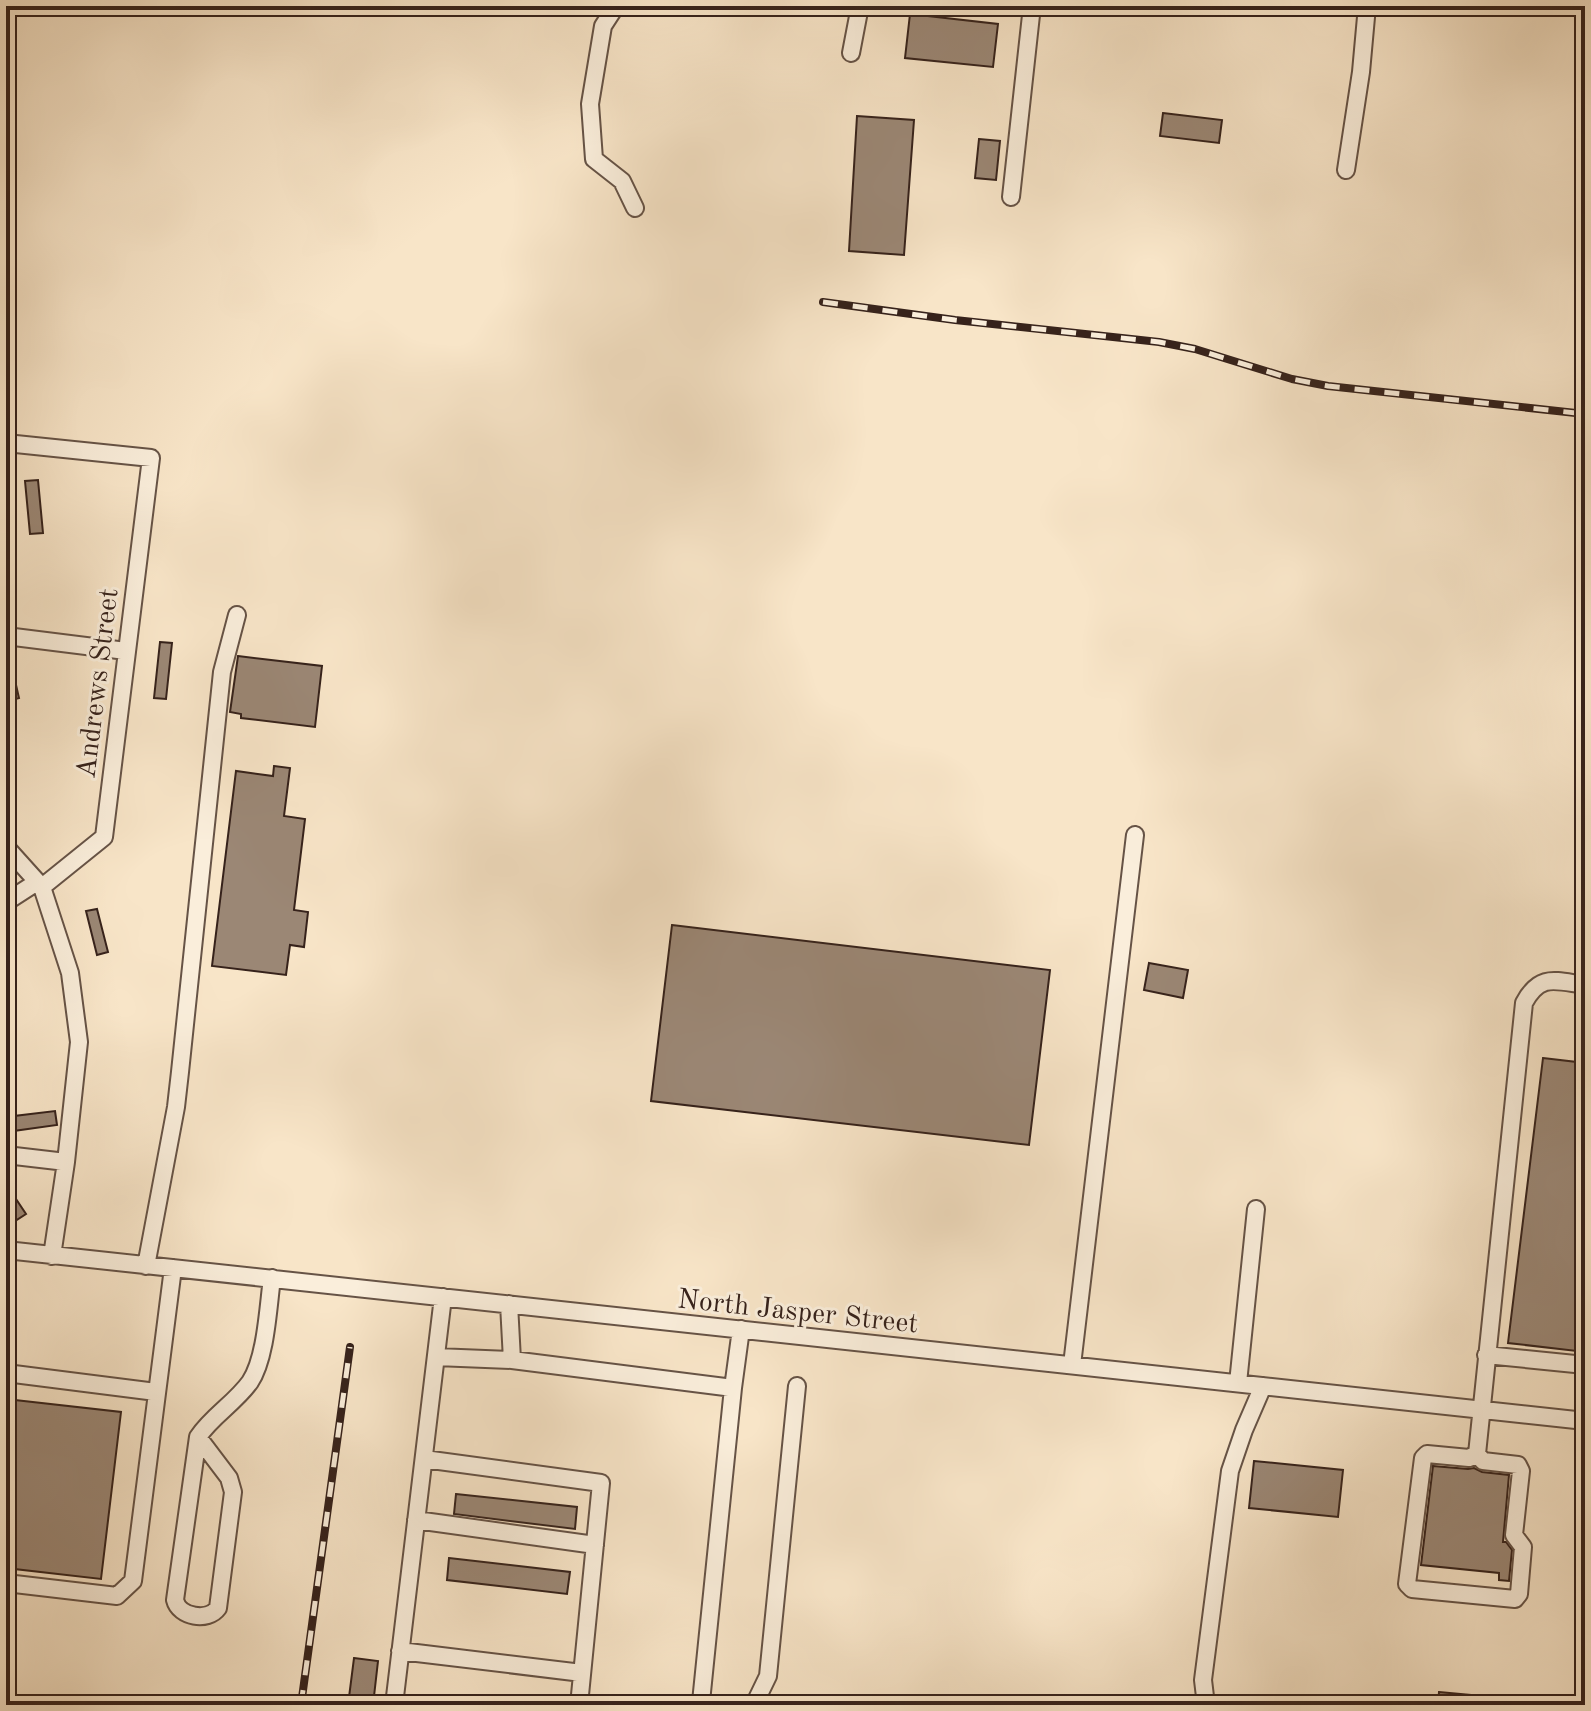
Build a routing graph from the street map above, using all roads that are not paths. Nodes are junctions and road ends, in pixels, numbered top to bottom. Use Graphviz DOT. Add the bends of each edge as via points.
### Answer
graph roads {
  1 [pos="616,6"];
  2 [pos="860,6"];
  3 [pos="1032,6"];
  4 [pos="1367,6"];
  5 [pos="851,53"];
  6 [pos="1346,170"];
  7 [pos="1011,197"];
  8 [pos="635,208"];
  9 [pos="6,443"];
  10 [pos="237,615"];
  11 [pos="6,636"];
  12 [pos="126,651"];
  13 [pos="1135,835"];
  14 [pos="6,847"];
  15 [pos="40,885"];
  16 [pos="6,902"];
  17 [pos="1585,985"];
  18 [pos="6,1155"];
  19 [pos="66,1162"];
  20 [pos="1256,1209"];
  21 [pos="6,1250"];
  22 [pos="52,1256"];
  23 [pos="146,1266"];
  24 [pos="173,1268"];
  25 [pos="272,1278"];
  26 [pos="443,1297"];
  27 [pos="509,1304"];
  28 [pos="741,1329"];
  29 [pos="1486,1355"];
  30 [pos="436,1357"];
  31 [pos="512,1360"];
  32 [pos="1072,1365"];
  33 [pos="1585,1365"];
  34 [pos="6,1373"];
  35 [pos="1238,1383"];
  36 [pos="797,1386"];
  37 [pos="1263,1386"];
  38 [pos="733,1388"];
  39 [pos="156,1392"];
  40 [pos="1481,1410"];
  41 [pos="1585,1421"];
  42 [pos="198,1437"];
  43 [pos="1477,1454"];
  44 [pos="424,1459"];
  45 [pos="416,1520"];
  46 [pos="595,1545"];
  47 [pos="6,1583"];
  48 [pos="400,1651"];
  49 [pos="582,1673"];
  50 [pos="701,1704"];
  51 [pos="394,1705"];
  52 [pos="579,1705"];
  53 [pos="754,1705"];
  54 [pos="1206,1705"];
  1 -- 8 [label="street" via="603,26 590,104 594,159 622,181"];
  2 -- 5 [label="street"];
  3 -- 7 [label="street"];
  4 -- 6 [label="street"];
  9 -- 12 [label="street, Andrews Street" via="151,458"];
  10 -- 23 [label="street" via="222,672 176,1107"];
  11 -- 12 [label="street"];
  12 -- 15 [label="street, Andrews Street" via="104,837"];
  13 -- 32 [label="street"];
  14 -- 15 [label="street"];
  15 -- 16 [label="street, Andrews Street"];
  15 -- 19 [label="street" via="70,973 79,1042"];
  17 -- 29 [label="street" via="1547,981 1532,988 1524,1003"];
  18 -- 19 [label="street"];
  19 -- 22 [label="street"];
  20 -- 35 [label="street"];
  21 -- 22 [label="street, North Jasper Street"];
  22 -- 23 [label="street, North Jasper Street"];
  23 -- 24 [label="street, North Jasper Street"];
  24 -- 25 [label="street, North Jasper Street"];
  24 -- 39 [label="street"];
  25 -- 26 [label="street, North Jasper Street"];
  25 -- 42 [label="street" via="255,1372"];
  26 -- 27 [label="street, North Jasper Street"];
  26 -- 30 [label="street"];
  27 -- 28 [label="street, North Jasper Street"];
  27 -- 31 [label="street"];
  28 -- 32 [label="street, North Jasper Street"];
  28 -- 38 [label="street"];
  29 -- 33 [label="street"];
  29 -- 40 [label="street"];
  30 -- 31 [label="street"];
  30 -- 44 [label="street"];
  31 -- 38 [label="street"];
  32 -- 35 [label="street, North Jasper Street"];
  34 -- 39 [label="street"];
  35 -- 37 [label="street, North Jasper Street"];
  36 -- 53 [label="street" via="768,1676"];
  37 -- 40 [label="street, North Jasper Street"];
  37 -- 54 [label="street" via="1230,1471 1203,1680"];
  38 -- 50 [label="street"];
  39 -- 47 [label="street" via="133,1581 117,1596"];
  40 -- 41 [label="street, North Jasper Street"];
  40 -- 43 [label="street"];
  42 -- 42 [label="street" via="175,1600 181,1611 209,1616 218,1608 233,1492 229,1478"];
  43 -- 43 [label="street" via="1423,1458 1407,1584 1412,1589 1515,1599 1523,1547 1514,1535 1521,1471 1518,1465 1483,1461"];
  44 -- 45 [label="street"];
  44 -- 46 [label="street" via="601,1483"];
  45 -- 46 [label="street"];
  45 -- 48 [label="street"];
  46 -- 49 [label="street"];
  48 -- 49 [label="street"];
  48 -- 51 [label="street"];
  49 -- 52 [label="street"];
}
